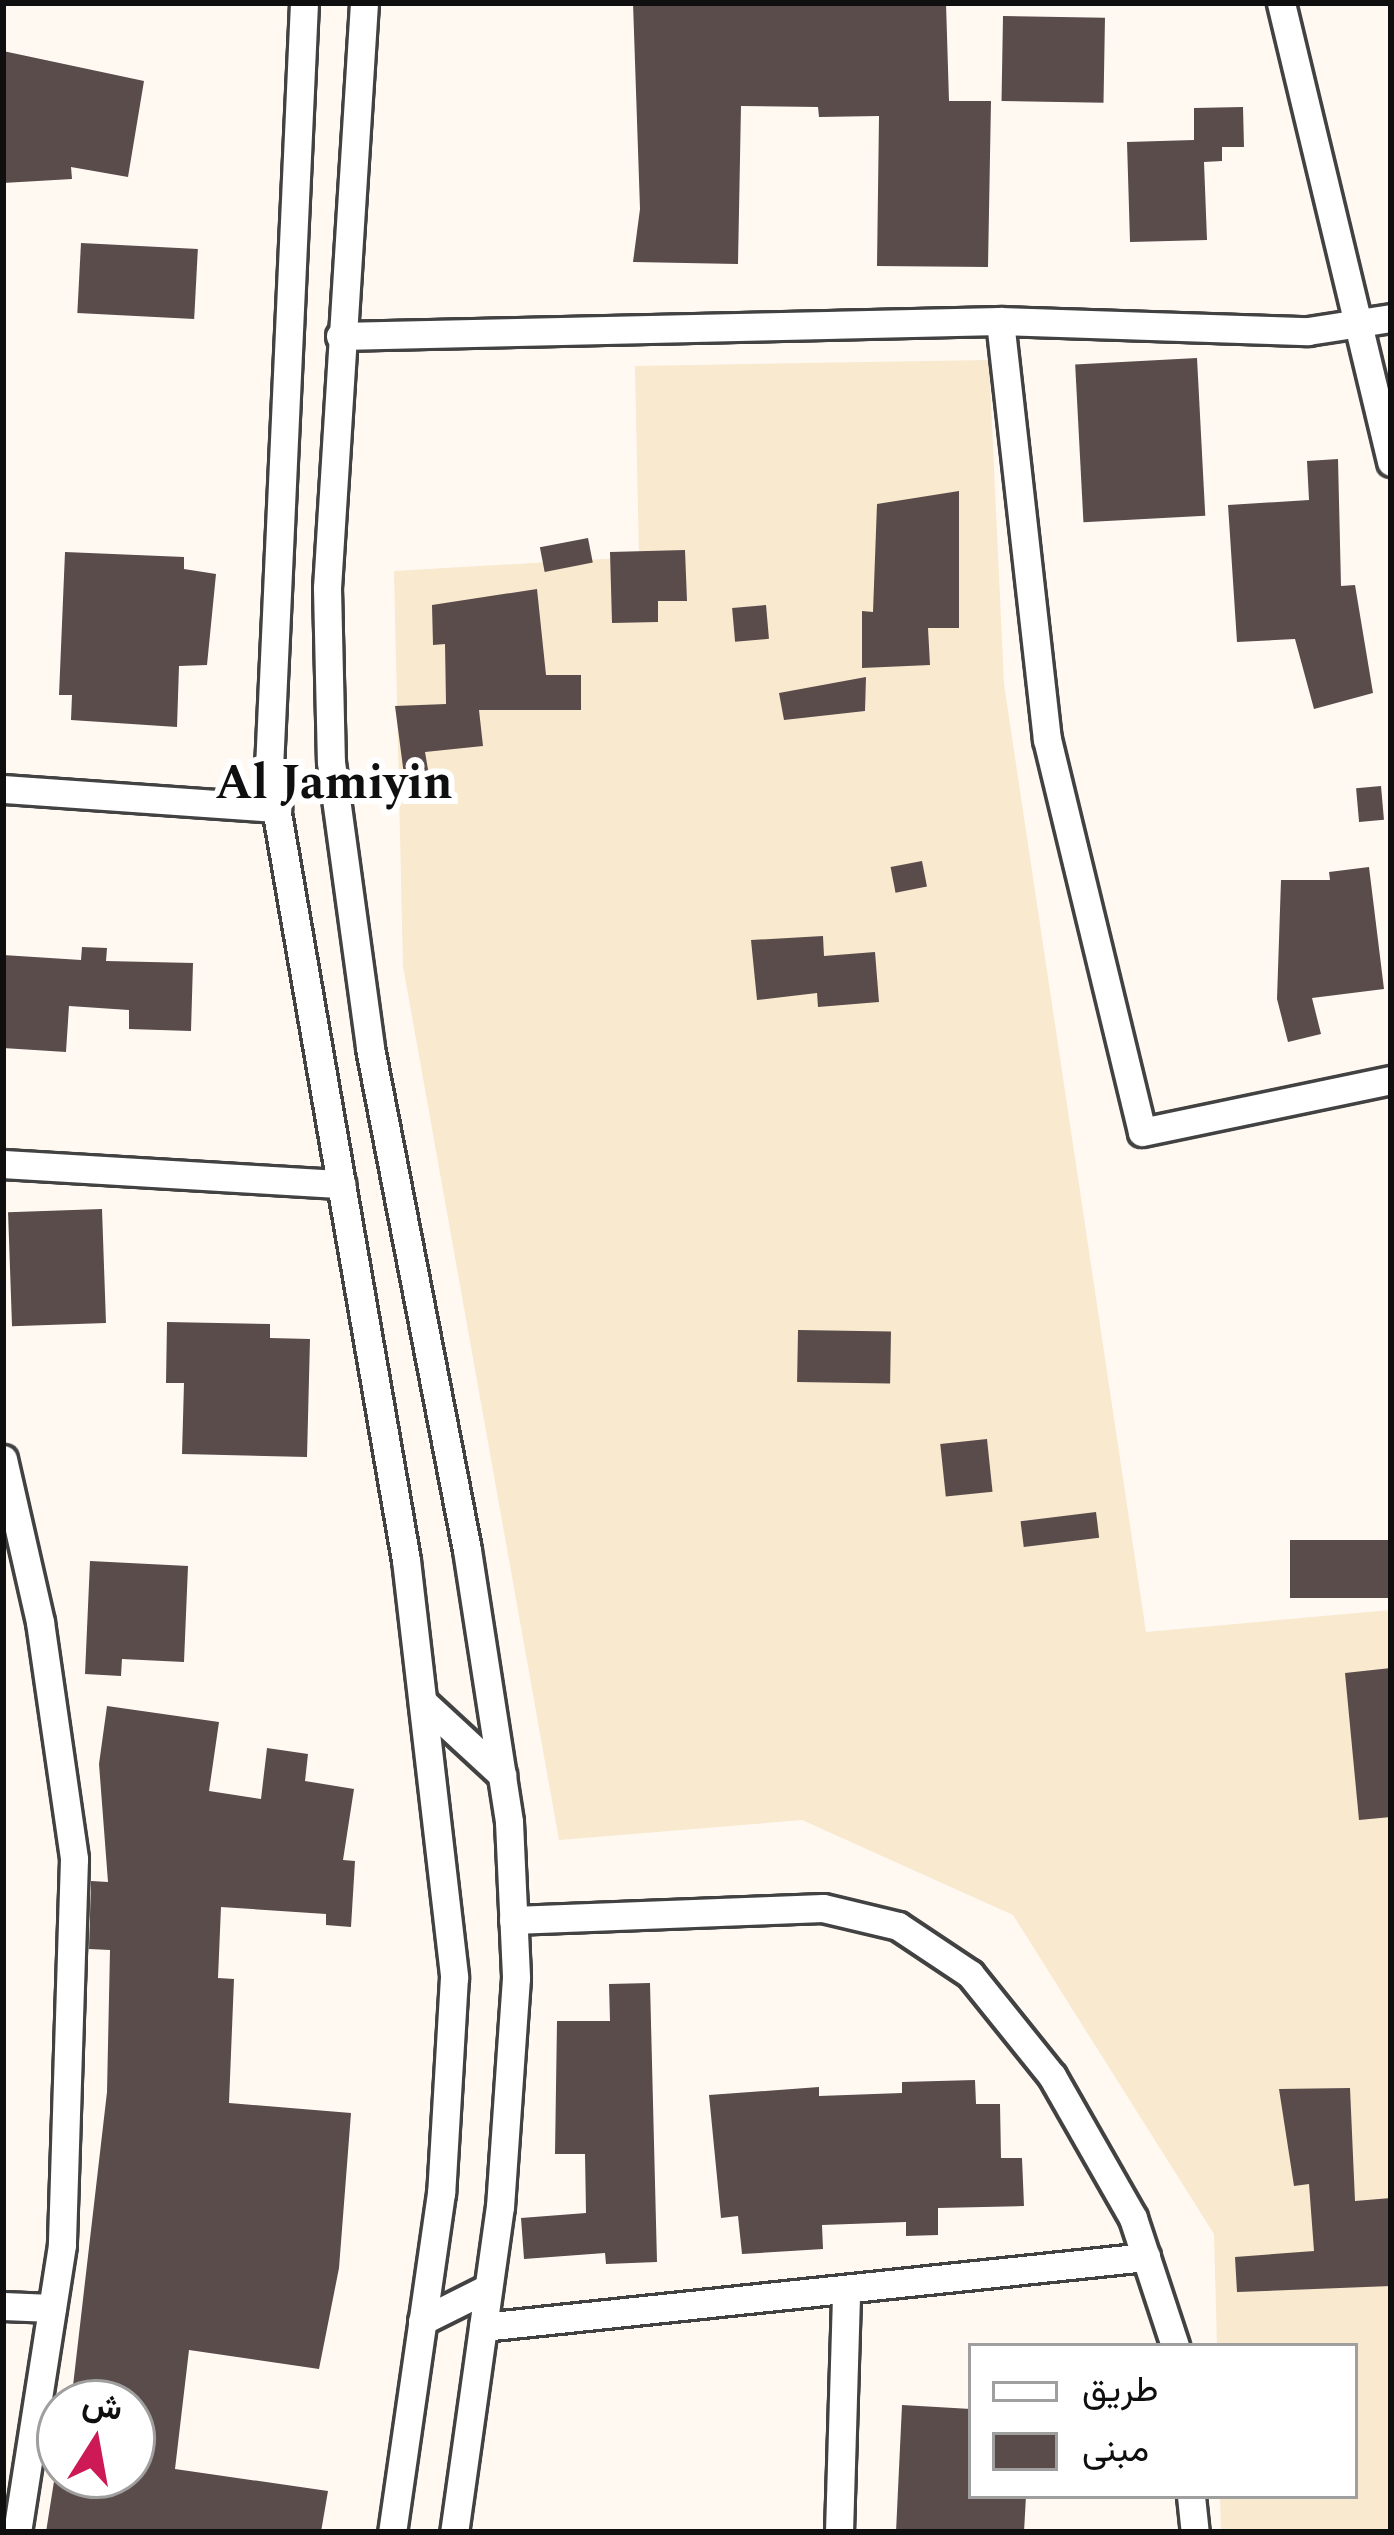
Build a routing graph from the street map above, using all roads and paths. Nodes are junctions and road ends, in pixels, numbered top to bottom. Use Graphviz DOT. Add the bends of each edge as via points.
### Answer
graph roads {
  1 [pos="304,3"];
  2 [pos="364,3"];
  3 [pos="1281,3"];
  4 [pos="1391,318"];
  5 [pos="1000,321"];
  6 [pos="1361,323"];
  7 [pos="340,336"];
  8 [pos="1391,462"];
  9 [pos="3,789"];
  10 [pos="277,808"];
  11 [pos="1391,1080"];
  12 [pos="3,1163"];
  13 [pos="341,1184"];
  14 [pos="3,1459"];
  15 [pos="8,1500"];
  16 [pos="423,1702"];
  17 [pos="502,1774"];
  18 [pos="513,1920"];
  19 [pos="1146,2258"];
  20 [pos="488,2288"];
  21 [pos="846,2293"];
  22 [pos="3,2306"];
  23 [pos="52,2308"];
  24 [pos="422,2321"];
  25 [pos="483,2327"];
  26 [pos="1174,2343"];
  27 [pos="1191,2499"];
  28 [pos="17,2532"];
  29 [pos="392,2532"];
  30 [pos="454,2532"];
  31 [pos="839,2532"];
  32 [pos="1195,2532"];
  1 -- 10 [label="street" via="269,767"];
  2 -- 7 [label="street"];
  3 -- 6 [label="street"];
  4 -- 6 [label="street"];
  5 -- 6 [label="street" via="1308,331"];
  5 -- 7 [label="street"];
  5 -- 11 [label="street" via="1047,740 1142,1132"];
  6 -- 8 [label="street"];
  7 -- 17 [label="street" via="327,588 331,762 370,1048"];
  9 -- 10 [label="street"];
  10 -- 13 [label="street"];
  12 -- 13 [label="street"];
  13 -- 16 [label="street"];
  14 -- 15 [label="street"];
  15 -- 23 [label="street" via="40,1622 74,1859 62,2245"];
  16 -- 17 [label="street"];
  16 -- 24 [label="street" via="454,1977 441,2193"];
  17 -- 18 [label="street"];
  18 -- 19 [label="street" via="823,1909 898,1926 970,1975 1052,2076 1133,2218"];
  18 -- 20 [label="street" via="513,2024"];
  19 -- 21 [label="street"];
  19 -- 26 [label="street"];
  20 -- 24 [label="street"];
  20 -- 25 [label="street"];
  21 -- 25 [label="street"];
  21 -- 31 [label="street"];
  22 -- 23 [label="street"];
  23 -- 28 [label="street"];
  24 -- 29 [label="street"];
  25 -- 30 [label="street"];
  27 -- 32 [label="street"];
}
